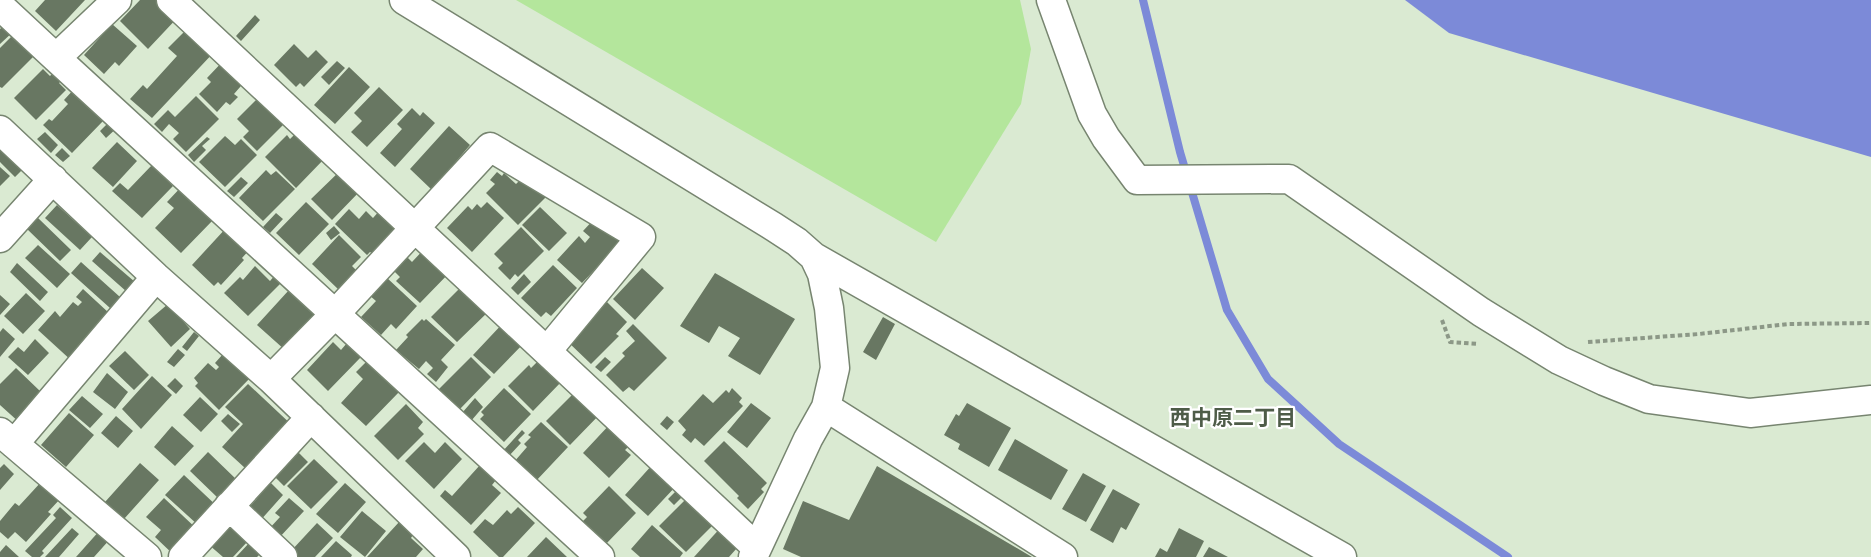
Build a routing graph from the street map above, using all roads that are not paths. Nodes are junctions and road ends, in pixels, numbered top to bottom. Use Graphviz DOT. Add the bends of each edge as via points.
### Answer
graph roads {
  1 [pos="117,0"];
  2 [pos="171,0"];
  3 [pos="404,0"];
  4 [pos="1050,0"];
  5 [pos="0,6"];
  6 [pos="56,58"];
  7 [pos="0,130"];
  8 [pos="53,179"];
  9 [pos="415,228"];
  10 [pos="0,238"];
  11 [pos="814,256"];
  12 [pos="156,277"];
  13 [pos="335,314"];
  14 [pos="547,351"];
  15 [pos="271,379"];
  16 [pos="1871,400"];
  17 [pos="826,407"];
  18 [pos="310,417"];
  19 [pos="7,438"];
  20 [pos="229,506"];
  21 [pos="755,553"];
  22 [pos="147,557"];
  23 [pos="183,557"];
  24 [pos="283,557"];
  25 [pos="456,557"];
  26 [pos="600,557"];
  27 [pos="1063,557"];
  28 [pos="1342,557"];
  1 -- 6 [label="street"];
  2 -- 9 [label="street"];
  3 -- 11 [label="street" via="774,227"];
  4 -- 16 [label="street" via="1092,114 1137,180 1289,179 1559,360 1649,399 1750,413"];
  5 -- 6 [label="street"];
  6 -- 13 [label="street"];
  7 -- 8 [label="street"];
  8 -- 10 [label="street"];
  8 -- 12 [label="street"];
  9 -- 13 [label="street"];
  9 -- 14 [label="street"];
  9 -- 14 [label="street" via="490,147 641,237"];
  11 -- 17 [label="street" via="829,308 835,368"];
  11 -- 28 [label="street"];
  12 -- 15 [label="street"];
  12 -- 19 [label="street"];
  13 -- 15 [label="street"];
  13 -- 26 [label="street"];
  14 -- 21 [label="street"];
  15 -- 18 [label="street"];
  17 -- 21 [label="street"];
  17 -- 27 [label="street"];
  18 -- 20 [label="street"];
  18 -- 25 [label="street"];
  19 -- 22 [label="street"];
  20 -- 23 [label="street"];
  20 -- 24 [label="street"];
}
